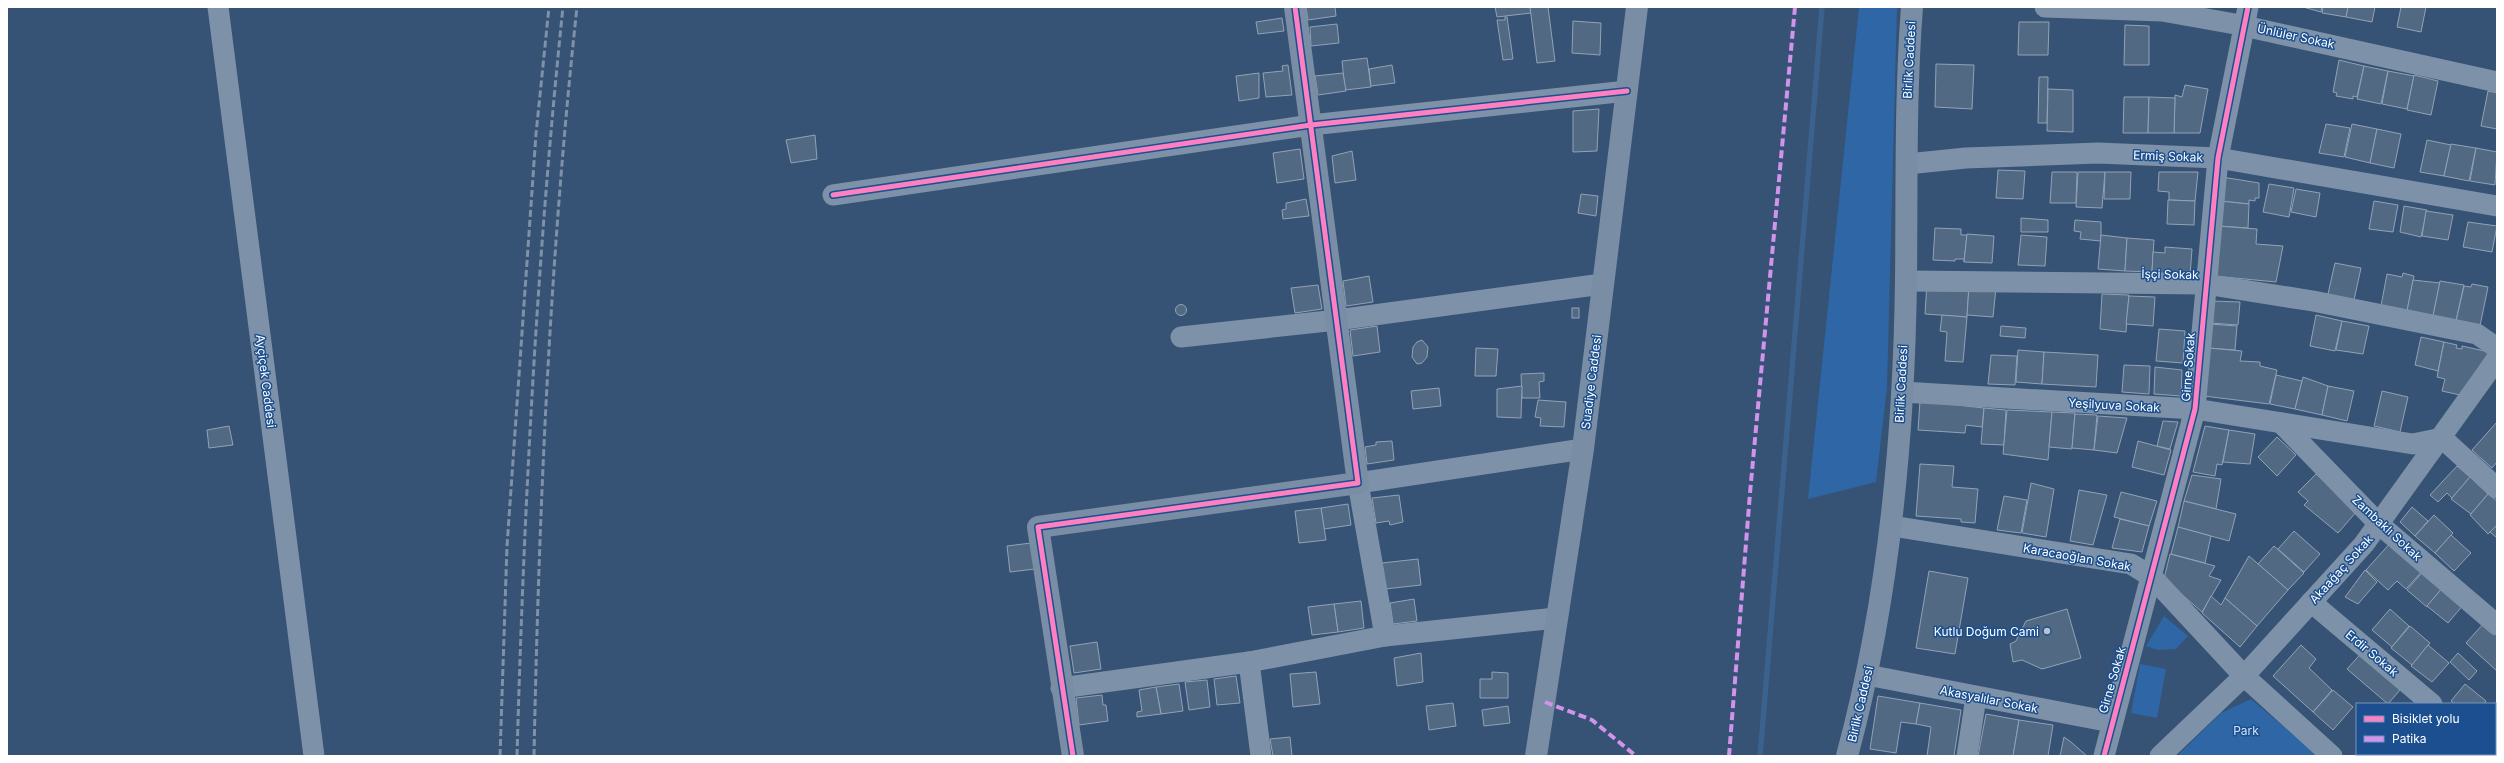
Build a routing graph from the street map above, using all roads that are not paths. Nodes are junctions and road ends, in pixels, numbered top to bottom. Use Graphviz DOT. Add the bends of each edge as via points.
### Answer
graph roads {
  1 [pos="218,7"];
  2 [pos="1296,7"];
  3 [pos="1637,7"];
  4 [pos="1912,7"];
  5 [pos="2045,7"];
  6 [pos="2246,16"];
  7 [pos="2497,82"];
  8 [pos="1627,91"];
  9 [pos="1311,125"];
  10 [pos="2218,158"];
  11 [pos="1907,164"];
  12 [pos="833,195"];
  13 [pos="2497,206"];
  14 [pos="1906,281"];
  15 [pos="1602,284"];
  16 [pos="2205,284"];
  17 [pos="1337,320"];
  18 [pos="1181,337"];
  19 [pos="2497,348"];
  20 [pos="2497,359"];
  21 [pos="1902,392"];
  22 [pos="2195,410"];
  23 [pos="2283,425"];
  24 [pos="2442,438"];
  25 [pos="1583,450"];
  26 [pos="1358,483"];
  27 [pos="2497,488"];
  28 [pos="2380,525"];
  29 [pos="1892,526"];
  30 [pos="2152,577"];
  31 [pos="2311,602"];
  32 [pos="1556,618"];
  33 [pos="2497,624"];
  34 [pos="1385,636"];
  35 [pos="1249,662"];
  36 [pos="1867,675"];
  37 [pos="2244,676"];
  38 [pos="1061,688"];
  39 [pos="1976,696"];
  40 [pos="2431,703"];
  41 [pos="2111,722"];
  42 [pos="314,756"];
  43 [pos="1072,756"];
  44 [pos="1261,756"];
  45 [pos="1536,756"];
  46 [pos="1848,756"];
  47 [pos="1967,756"];
  48 [pos="2104,756"];
  49 [pos="2160,756"];
  50 [pos="2332,756"];
  1 -- 42 [label="street, Ayçiçek Caddesi"];
  2 -- 9 [label="street"];
  3 -- 8 [label="street, Suadiye Caddesi"];
  4 -- 11 [label="street, Birlik Caddesi" via="1907,70"];
  5 -- 6 [label="street, Ünlüler Sokak"];
  6 -- 7 [label="street, Ünlüler Sokak"];
  6 -- 10 [label="street, Girne Sokak"];
  8 -- 9 [label="street"];
  8 -- 15 [label="street, Suadiye Caddesi"];
  9 -- 12 [label="street"];
  9 -- 17 [label="street"];
  10 -- 11 [label="street, Ermiş Sokak" via="2098,153 1966,158"];
  10 -- 13 [label="street, Ermiş Sokak"];
  10 -- 16 [label="street, Girne Sokak"];
  11 -- 14 [label="street, Birlik Caddesi"];
  14 -- 16 [label="street, İşçi Sokak"];
  14 -- 21 [label="street, Birlik Caddesi"];
  15 -- 17 [label="street"];
  15 -- 25 [label="street, Suadiye Caddesi"];
  16 -- 19 [label="street, İşçi Sokak" via="2313,301 2477,334"];
  16 -- 22 [label="street, Girne Sokak"];
  17 -- 18 [label="street"];
  17 -- 26 [label="street"];
  20 -- 24 [label="street, Akaağaç Sokak"];
  21 -- 22 [label="street, Yeşilyuva Sokak"];
  21 -- 29 [label="street, Birlik Caddesi"];
  22 -- 23 [label="street, Yeşilyuva Sokak"];
  22 -- 30 [label="street, Girne Sokak"];
  23 -- 24 [label="street, Yeşilyuva Sokak" via="2413,444"];
  23 -- 28 [label="street, Zambaklı Sokak"];
  24 -- 27 [label="street"];
  24 -- 28 [label="street, Akaağaç Sokak"];
  25 -- 26 [label="street"];
  25 -- 32 [label="street, Suadiye Caddesi"];
  26 -- 34 [label="street"];
  26 -- 38 [label="street" via="1038,527"];
  28 -- 31 [label="street, Akaağaç Sokak"];
  28 -- 33 [label="street, Zambaklı Sokak"];
  29 -- 30 [label="street, Karacaoğlan Sokak" via="2132,564"];
  29 -- 36 [label="street, Birlik Caddesi"];
  30 -- 37 [label="street, Karacaoğlan Sokak"];
  30 -- 41 [label="street, Girne Sokak"];
  31 -- 37 [label="street, Akaağaç Sokak"];
  31 -- 40 [label="street, Erdir Sokak"];
  32 -- 34 [label="street"];
  32 -- 45 [label="street, Suadiye Caddesi"];
  34 -- 35 [label="street"];
  35 -- 38 [label="street"];
  35 -- 44 [label="street"];
  36 -- 39 [label="street, Akasyalılar Sokak"];
  36 -- 46 [label="street, Birlik Caddesi"];
  37 -- 49 [label="street, Akaağaç Sokak"];
  37 -- 50 [label="street, Karacaoğlan Sokak"];
  38 -- 43 [label="street"];
  39 -- 41 [label="street, Akasyalılar Sokak"];
  39 -- 47 [label="street"];
  41 -- 48 [label="street, Girne Sokak"];
}
